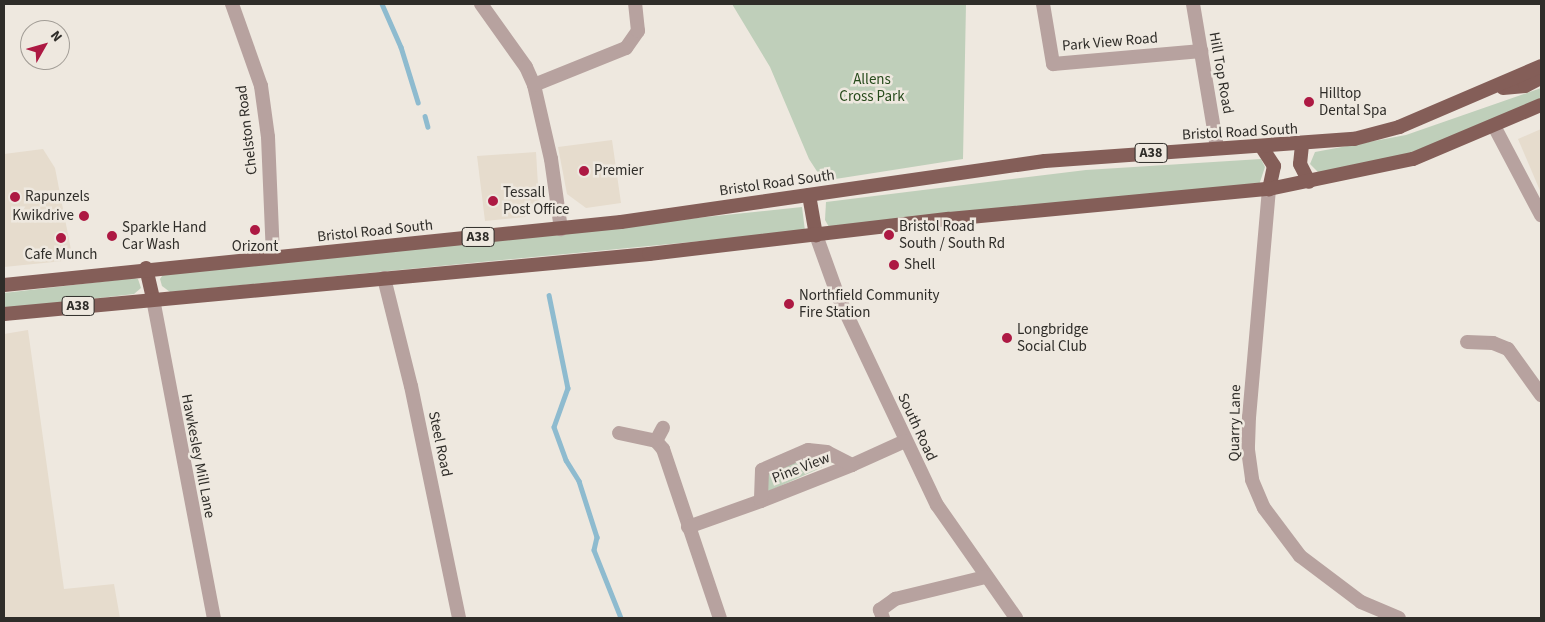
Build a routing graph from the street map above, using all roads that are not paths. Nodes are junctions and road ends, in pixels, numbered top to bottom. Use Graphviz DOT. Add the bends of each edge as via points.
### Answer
graph roads {
  1 [pos="232,4"];
  2 [pos="480,4"];
  3 [pos="635,4"];
  4 [pos="1043,4"];
  5 [pos="1193,4"];
  6 [pos="1200,51"];
  7 [pos="1541,66"];
  8 [pos="1541,78"];
  9 [pos="534,85"];
  10 [pos="1490,90"];
  11 [pos="1541,106"];
  12 [pos="1494,126"];
  13 [pos="1302,145"];
  14 [pos="1261,146"];
  15 [pos="1217,148"];
  16 [pos="1309,182"];
  17 [pos="1269,189"];
  18 [pos="809,195"];
  19 [pos="1541,215"];
  20 [pos="561,228"];
  21 [pos="816,236"];
  22 [pos="273,257"];
  23 [pos="146,268"];
  24 [pos="384,278"];
  25 [pos="4,285"];
  26 [pos="153,299"];
  27 [pos="4,314"];
  28 [pos="1467,342"];
  29 [pos="1541,395"];
  30 [pos="663,428"];
  31 [pos="619,433"];
  32 [pos="656,441"];
  33 [pos="905,441"];
  34 [pos="852,465"];
  35 [pos="760,501"];
  36 [pos="688,527"];
  37 [pos="985,577"];
  38 [pos="214,618"];
  39 [pos="459,618"];
  40 [pos="720,618"];
  41 [pos="883,618"];
  42 [pos="1016,618"];
  43 [pos="1398,618"];
  1 -- 22 [label="street, Chelston Road" via="261,86 268,137"];
  2 -- 9 [label="street" via="526,67"];
  3 -- 9 [label="street" via="638,31 626,48"];
  4 -- 6 [label="street, Park View Road" via="1052,64"];
  5 -- 6 [label="street, Hill Top Road"];
  6 -- 15 [label="street, Hill Top Road"];
  7 -- 10 [label="highway, Bristol Road South / A38"];
  8 -- 10 [label="highway" via="1525,86"];
  9 -- 20 [label="street" via="551,159"];
  10 -- 13 [label="highway, Bristol Road South / A38" via="1399,127 1354,139"];
  11 -- 12 [label="highway, A38"];
  12 -- 16 [label="highway, A38" via="1414,159"];
  12 -- 19 [label="street"];
  13 -- 14 [label="highway, Bristol Road South / A38"];
  13 -- 16 [label="highway" via="1300,164"];
  14 -- 15 [label="highway, Bristol Road South / A38"];
  14 -- 17 [label="highway" via="1274,166"];
  15 -- 18 [label="highway, Bristol Road South / A38" via="1045,161"];
  16 -- 17 [label="highway, A38"];
  17 -- 21 [label="highway, A38" via="940,220"];
  17 -- 43 [label="street, Quarry Lane" via="1249,417 1248,450 1252,480 1264,508 1300,556 1361,602"];
  18 -- 20 [label="highway, Bristol Road South / A38"];
  18 -- 21 [label="highway"];
  20 -- 22 [label="highway, Bristol Road South / A38"];
  21 -- 24 [label="highway, A38"];
  21 -- 33 [label="street, South Road" via="838,296"];
  22 -- 23 [label="highway, Bristol Road South / A38"];
  23 -- 25 [label="highway, Bristol Road South / A38"];
  23 -- 26 [label="highway"];
  24 -- 26 [label="highway, A38"];
  24 -- 39 [label="street, Steel Road" via="412,386"];
  26 -- 27 [label="highway, A38"];
  26 -- 38 [label="street, Hawkesley Mill Lane"];
  28 -- 29 [label="street" via="1493,343 1508,349"];
  30 -- 32 [label="street"];
  31 -- 32 [label="street"];
  32 -- 36 [label="street" via="663,449"];
  33 -- 34 [label="street, Pine View"];
  33 -- 37 [label="street, South Road" via="937,505"];
  34 -- 35 [label="street, Pine View"];
  34 -- 35 [label="street, Pine View" via="826,452 808,450 762,470"];
  35 -- 36 [label="street, Pine View"];
  36 -- 40 [label="street"];
  37 -- 41 [label="street" via="895,599 880,610"];
  37 -- 42 [label="street, South Road"];
}
